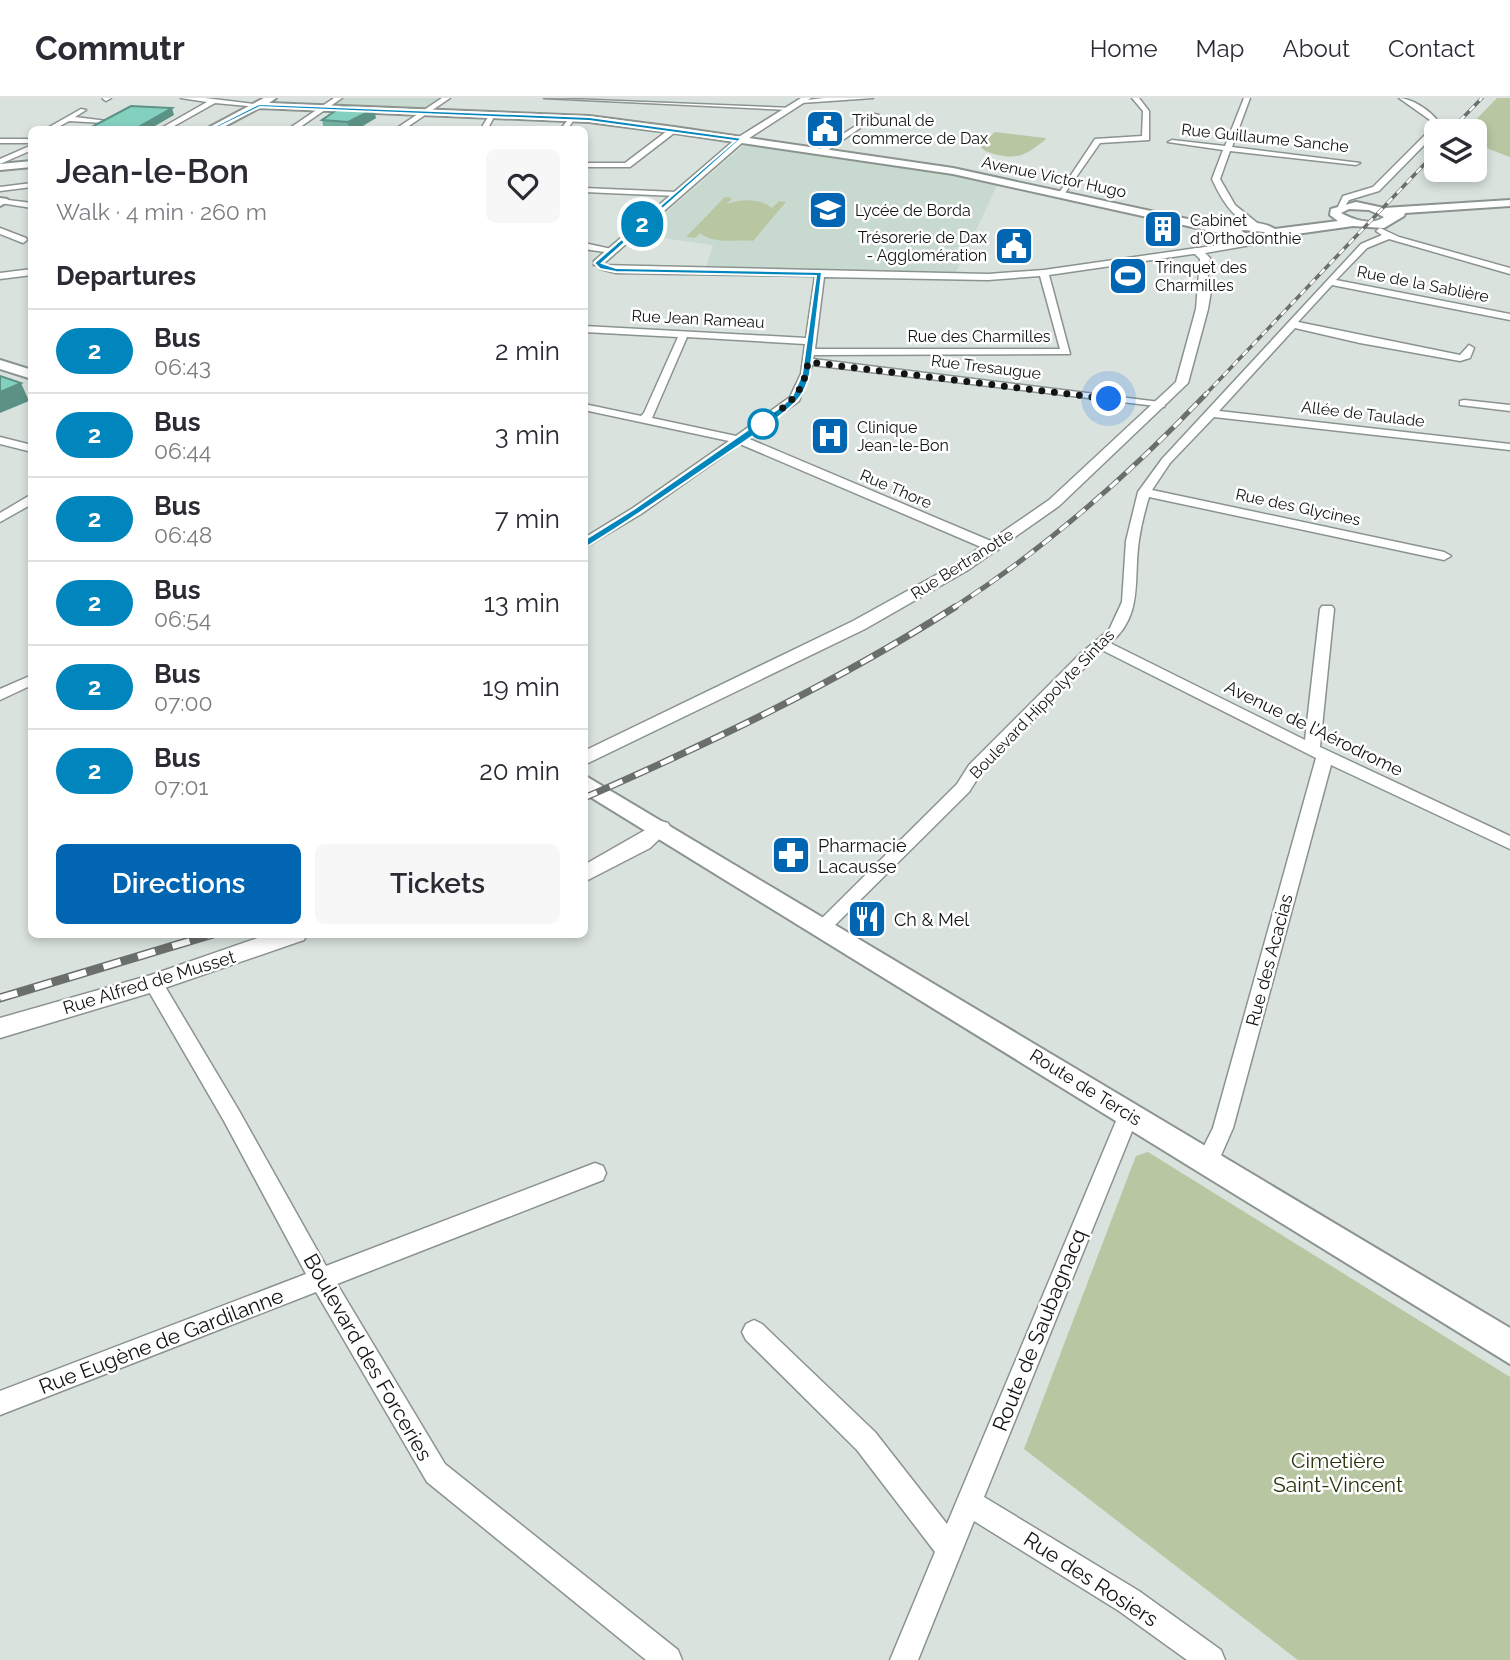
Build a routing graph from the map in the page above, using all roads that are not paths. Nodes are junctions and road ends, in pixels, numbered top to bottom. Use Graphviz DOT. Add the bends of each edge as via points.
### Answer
graph roads {
  1 [pos="184,98"];
  2 [pos="271,98"];
  3 [pos="339,98"];
  4 [pos="447,98"];
  5 [pos="547,98"];
  6 [pos="870,98"];
  7 [pos="1135,98"];
  8 [pos="1247,98"];
  9 [pos="609,99"];
  10 [pos="1402,99"];
  11 [pos="804,100"];
  12 [pos="212,102"];
  13 [pos="259,105"];
  14 [pos="790,108"];
  15 [pos="323,109"];
  16 [pos="83,110"];
  17 [pos="425,113"];
  18 [pos="876,114"];
  19 [pos="492,115"];
  20 [pos="572,118"];
  21 [pos="70,119"];
  22 [pos="589,119"];
  23 [pos="104,121"];
  24 [pos="55,126"];
  25 [pos="168,126"];
  26 [pos="217,126"];
  27 [pos="296,126"];
  28 [pos="404,126"];
  29 [pos="485,126"];
  30 [pos="566,126"];
  31 [pos="674,130"];
  32 [pos="740,139"];
  33 [pos="0,141"];
  34 [pos="28,142"];
  35 [pos="1172,142"];
  36 [pos="28,145"];
  37 [pos="1227,148"];
  38 [pos="821,151"];
  39 [pos="1356,163"];
  40 [pos="0,164"];
  41 [pos="28,164"];
  42 [pos="588,165"];
  43 [pos="28,187"];
  44 [pos="588,190"];
  45 [pos="676,194"];
  46 [pos="1060,194"];
  47 [pos="1,198"];
  48 [pos="1510,203"];
  49 [pos="28,205"];
  50 [pos="1341,207"];
  51 [pos="1352,223"];
  52 [pos="1386,224"];
  53 [pos="0,232"];
  54 [pos="1250,232"];
  55 [pos="23,240"];
  56 [pos="588,247"];
  57 [pos="612,250"];
  58 [pos="1197,251"];
  59 [pos="594,266"];
  60 [pos="1510,271"];
  61 [pos="28,272"];
  62 [pos="1044,273"];
  63 [pos="820,274"];
  64 [pos="0,276"];
  65 [pos="1330,282"];
  66 [pos="1510,317"];
  67 [pos="1292,324"];
  68 [pos="588,329"];
  69 [pos="684,334"];
  70 [pos="1469,348"];
  71 [pos="809,351"];
  72 [pos="0,364"];
  73 [pos="28,374"];
  74 [pos="1464,403"];
  75 [pos="1160,405"];
  76 [pos="588,408"];
  77 [pos="1510,408"];
  78 [pos="1212,413"];
  79 [pos="645,418"];
  80 [pos="0,440"];
  81 [pos="741,440"];
  82 [pos="1510,447"];
  83 [pos="28,448"];
  84 [pos="1144,492"];
  85 [pos="28,500"];
  86 [pos="0,517"];
  87 [pos="588,542"];
  88 [pos="993,547"];
  89 [pos="1444,556"];
  90 [pos="1327,608"];
  91 [pos="1101,645"];
  92 [pos="28,681"];
  93 [pos="0,695"];
  94 [pos="1319,753"];
  95 [pos="588,757"];
  96 [pos="588,784"];
  97 [pos="661,828"];
  98 [pos="1510,843"];
  99 [pos="588,873"];
  100 [pos="823,926"];
  101 [pos="284,938"];
  102 [pos="153,983"];
  103 [pos="0,1028"];
  104 [pos="1129,1114"];
  105 [pos="1207,1162"];
  106 [pos="595,1172"];
  107 [pos="321,1279"];
  108 [pos="754,1332"];
  109 [pos="1510,1347"];
  110 [pos="0,1403"];
  111 [pos="968,1502"];
  112 [pos="948,1547"];
  113 [pos="668,1660"];
  114 [pos="904,1660"];
  115 [pos="1211,1660"];
  1 -- 12 [label="street"];
  2 -- 13 [label="main road"];
  3 -- 15 [label="street"];
  4 -- 17 [label="street"];
  5 -- 9 [label="street"];
  6 -- 11 [label="street"];
  7 -- 46 [label="street" via="1146,111 1149,135 1098,141"];
  8 -- 37 [label="street"];
  9 -- 14 [label="street"];
  9 -- 22 [label="street"];
  10 -- 50 [label="street" via="1434,120 1430,134 1376,189"];
  11 -- 14 [label="street"];
  12 -- 13 [label="street"];
  12 -- 25 [label="street"];
  13 -- 15 [label="main road, Avenue Victor Hugo"];
  13 -- 26 [label="main road"];
  14 -- 32 [label="street"];
  15 -- 17 [label="main road, Avenue Victor Hugo"];
  15 -- 27 [label="street"];
  16 -- 21 [label="street"];
  17 -- 19 [label="main road, Avenue Victor Hugo"];
  17 -- 28 [label="street"];
  18 -- 38 [label="street"];
  19 -- 20 [label="main road, Avenue Victor Hugo"];
  19 -- 29 [label="street"];
  20 -- 22 [label="main road, Avenue Victor Hugo"];
  20 -- 30 [label="street"];
  21 -- 23 [label="street"];
  21 -- 24 [label="street"];
  22 -- 31 [label="main road, Avenue Victor Hugo"];
  31 -- 32 [label="main road, Avenue Victor Hugo"];
  31 -- 42 [label="street" via="627,165"];
  32 -- 38 [label="main road, Avenue Victor Hugo"];
  32 -- 45 [label="street"];
  33 -- 34 [label="street"];
  35 -- 37 [label="street, Rue Guillaume Sanche"];
  36 -- 40 [label="street"];
  37 -- 39 [label="street, Rue Guillaume Sanche"];
  37 -- 54 [label="street" via="1216,178 1226,203"];
  38 -- 46 [label="main road, Avenue Victor Hugo" via="953,171"];
  40 -- 41 [label="main road"];
  43 -- 47 [label="street"];
  44 -- 45 [label="street"];
  45 -- 57 [label="street"];
  46 -- 54 [label="main road, Avenue Victor Hugo"];
  47 -- 49 [label="street"];
  48 -- 52 [label="main road" via="1407,211"];
  50 -- 51 [label="main road"];
  50 -- 52 [label="main road, Avenue Victor Hugo" via="1359,206"];
  50 -- 54 [label="main road, Avenue Victor Hugo"];
  51 -- 52 [label="main road"];
  51 -- 54 [label="main road, Avenue Victor Hugo"];
  52 -- 60 [label="street"];
  52 -- 65 [label="street, Boulevard Hippolyte Sintas"];
  53 -- 55 [label="street"];
  54 -- 58 [label="street"];
  56 -- 57 [label="street"];
  57 -- 59 [label="street"];
  58 -- 62 [label="street"];
  58 -- 75 [label="street, Rue Bertranotte" via="1205,258 1202,309 1185,378"];
  59 -- 63 [label="street"];
  61 -- 64 [label="street"];
  62 -- 63 [label="street" via="988,277"];
  62 -- 71 [label="street, Rue des Charmilles" via="1066,352"];
  63 -- 71 [label="street"];
  65 -- 66 [label="street, Rue de la Sablière"];
  65 -- 67 [label="street, Boulevard Hippolyte Sintas"];
  67 -- 70 [label="street" via="1460,358 1465,358"];
  67 -- 78 [label="street, Boulevard Hippolyte Sintas"];
  68 -- 69 [label="street, Rue Jean Rameau"];
  69 -- 71 [label="street, Rue Jean Rameau"];
  69 -- 79 [label="street"];
  71 -- 75 [label="street, Rue Tresaugue"];
  71 -- 81 [label="street" via="802,388 795,399"];
  72 -- 73 [label="main road"];
  74 -- 77 [label="street"];
  75 -- 88 [label="street, Rue Bertranotte" via="1054,503"];
  76 -- 79 [label="street, Rue Thore"];
  78 -- 82 [label="street, Allée de Taulade"];
  78 -- 84 [label="street, Boulevard Hippolyte Sintas" via="1166,461"];
  79 -- 81 [label="street, Rue Thore"];
  80 -- 83 [label="street"];
  81 -- 87 [label="street"];
  81 -- 88 [label="street, Rue Thore"];
  84 -- 89 [label="street, Rue des Glycines"];
  84 -- 91 [label="street, Boulevard Hippolyte Sintas" via="1132,541 1129,602 1115,632"];
  85 -- 86 [label="street"];
  88 -- 95 [label="street, Rue Bertranotte" via="859,625"];
  90 -- 94 [label="street, Rue des Acacias"];
  91 -- 94 [label="street, Avenue de l'Aérodrome"];
  91 -- 100 [label="street, Boulevard Hippolyte Sintas"];
  92 -- 93 [label="street"];
  94 -- 98 [label="street, Avenue de l'Aérodrome"];
  94 -- 105 [label="street, Rue des Acacias" via="1223,1128"];
  96 -- 97 [label="main road, Route de Tercis"];
  97 -- 99 [label="street"];
  97 -- 100 [label="main road, Route de Tercis"];
  100 -- 104 [label="main road, Route de Tercis"];
  101 -- 102 [label="street, Rue Alfred de Musset"];
  102 -- 103 [label="street, Rue Alfred de Musset"];
  102 -- 107 [label="street, Boulevard des Forceries" via="232,1115"];
  104 -- 105 [label="main road, Route de Tercis"];
  104 -- 111 [label="street, Route de Saubagnacq"];
  105 -- 109 [label="main road, Route de Tercis"];
  106 -- 107 [label="street, Rue Eugène de Gardilanne"];
  107 -- 110 [label="street, Rue Eugène de Gardilanne"];
  107 -- 113 [label="street, Boulevard des Forceries" via="436,1473"];
  108 -- 112 [label="street" via="866,1441"];
  111 -- 112 [label="street, Route de Saubagnacq"];
  111 -- 115 [label="street, Rue des Rosiers" via="1129,1601"];
  112 -- 114 [label="street, Route de Saubagnacq"];
}
